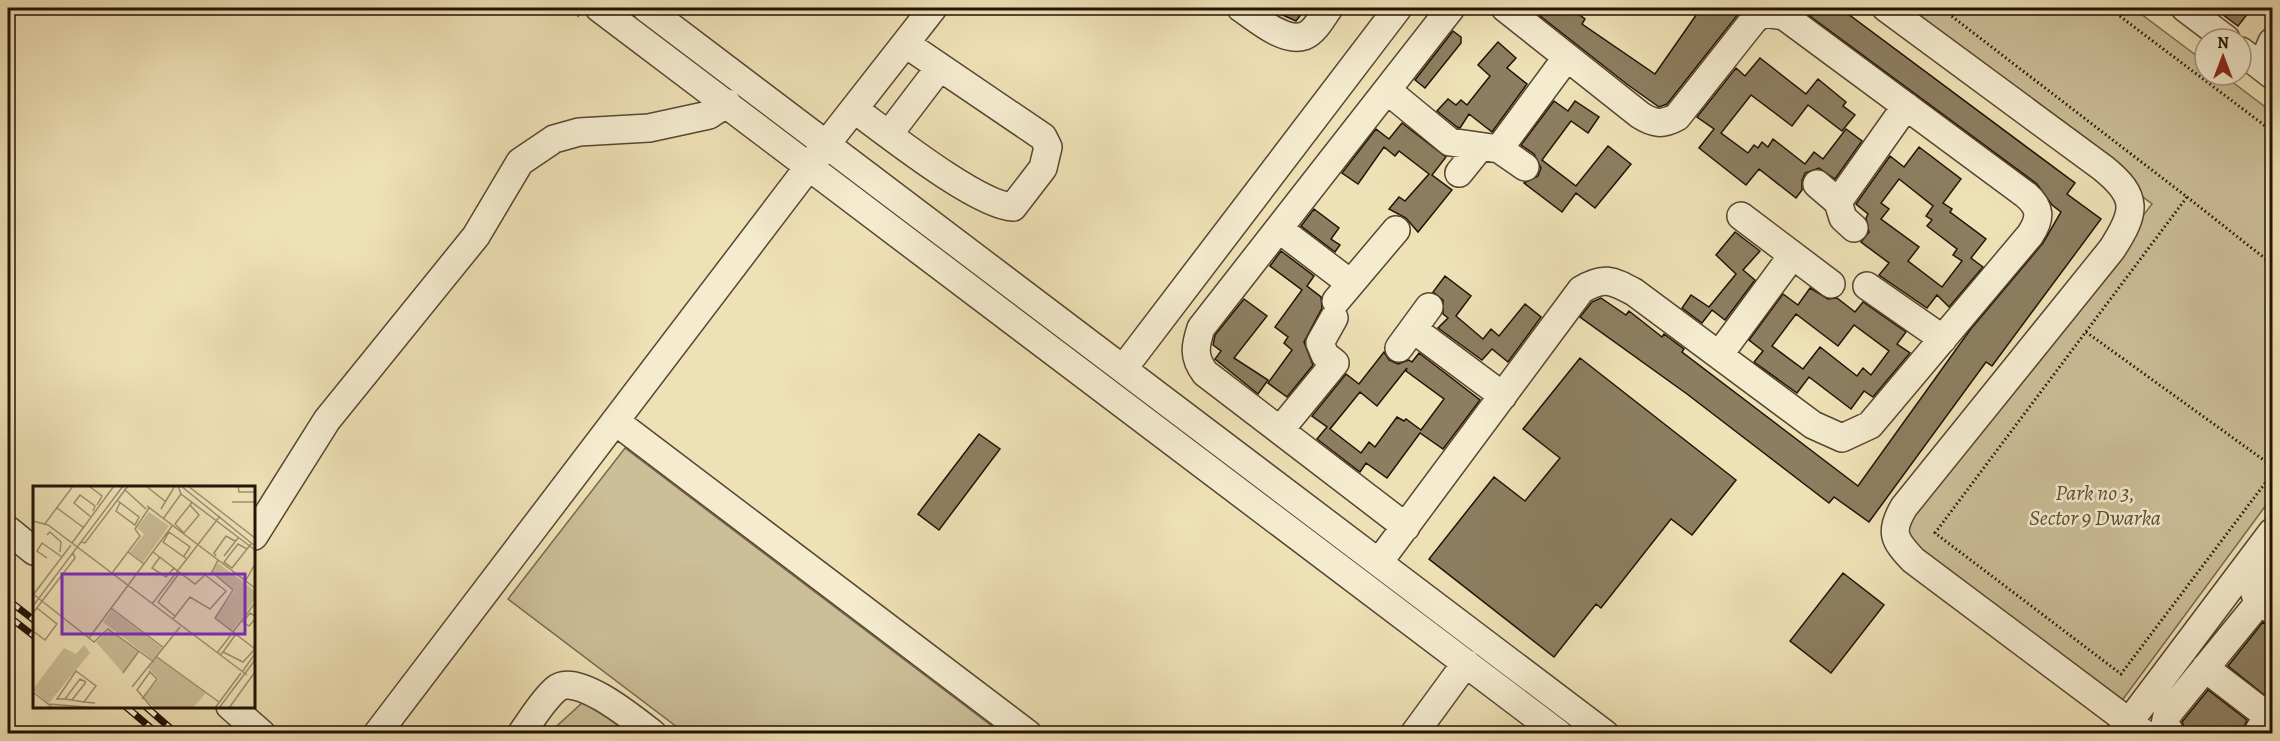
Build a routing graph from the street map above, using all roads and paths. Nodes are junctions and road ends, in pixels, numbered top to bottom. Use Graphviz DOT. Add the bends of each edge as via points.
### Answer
graph roads {
  1 [pos="599,8"];
  2 [pos="646,8"];
  3 [pos="933,8"];
  4 [pos="1241,8"];
  5 [pos="1329,8"];
  6 [pos="1398,8"];
  7 [pos="1451,8"];
  8 [pos="1505,8"];
  9 [pos="1886,8"];
  10 [pos="1941,8"];
  11 [pos="2109,8"];
  12 [pos="2185,8"];
  13 [pos="2210,27"];
  14 [pos="2272,42"];
  15 [pos="906,44"];
  16 [pos="1567,57"];
  17 [pos="2272,58"];
  18 [pos="2253,60"];
  19 [pos="940,67"];
  20 [pos="2272,75"];
  21 [pos="1388,91"];
  22 [pos="727,103"];
  23 [pos="1906,106"];
  24 [pos="854,109"];
  25 [pos="2272,131"];
  26 [pos="890,134"];
  27 [pos="826,143"];
  28 [pos="1490,148"];
  29 [pos="810,165"];
  30 [pos="1525,167"];
  31 [pos="1459,173"];
  32 [pos="1817,184"];
  33 [pos="2187,197"];
  34 [pos="1838,202"];
  35 [pos="1741,216"];
  36 [pos="1854,228"];
  37 [pos="1279,229"];
  38 [pos="1396,230"];
  39 [pos="1792,256"];
  40 [pos="2272,264"];
  41 [pos="1831,284"];
  42 [pos="1867,286"];
  43 [pos="1340,301"];
  44 [pos="1429,307"];
  45 [pos="2086,332"];
  46 [pos="1943,339"];
  47 [pos="1719,355"];
  48 [pos="1124,369"];
  49 [pos="1503,396"];
  50 [pos="615,421"];
  51 [pos="1280,430"];
  52 [pos="2272,466"];
  53 [pos="2272,474"];
  54 [pos="1406,527"];
  55 [pos="8,530"];
  56 [pos="2272,532"];
  57 [pos="255,534"];
  58 [pos="33,549"];
  59 [pos="1379,562"];
  60 [pos="2272,570"];
  61 [pos="2231,587"];
  62 [pos="2267,611"];
  63 [pos="1466,663"];
  64 [pos="2205,669"];
  65 [pos="232,708"];
  66 [pos="2264,722"];
  67 [pos="2131,729"];
  68 [pos="262,734"];
  69 [pos="378,734"];
  70 [pos="521,734"];
  71 [pos="653,734"];
  72 [pos="1028,734"];
  73 [pos="1414,734"];
  74 [pos="1559,734"];
  75 [pos="1605,734"];
  76 [pos="2171,734"];
  1 -- 22 [label="street"];
  2 -- 27 [label="street"];
  3 -- 15 [label="street"];
  4 -- 5 [label="street" via="1274,29 1298,36 1312,30"];
  6 -- 48 [label="street"];
  7 -- 21 [label="street"];
  8 -- 16 [label="street"];
  9 -- 67 [label="street" via="2123,184 2131,204 2126,228 2112,249 1895,523 1897,543 1913,560"];
  10 -- 33 [label="path"];
  11 -- 25 [label="path"];
  12 -- 13 [label="street"];
  14 -- 17 [label="street"];
  15 -- 19 [label="street"];
  15 -- 24 [label="street"];
  16 -- 23 [label="street" via="1640,115 1661,124 1677,117 1753,21 1762,13 1773,13 1784,16"];
  16 -- 28 [label="street"];
  18 -- 20 [label="street"];
  19 -- 26 [label="street"];
  19 -- 26 [label="street" via="1043,137 1048,147 1043,168 1013,207 1000,206 939,170"];
  21 -- 28 [label="street" via="1450,142"];
  21 -- 37 [label="street"];
  22 -- 29 [label="street"];
  22 -- 57 [label="street" via="709,115 650,128 579,132 554,138 520,162 463,253 327,420"];
  23 -- 34 [label="street"];
  23 -- 46 [label="street" via="2026,195 2037,204 2039,213 2030,235"];
  24 -- 26 [label="street"];
  24 -- 27 [label="street"];
  27 -- 29 [label="street"];
  27 -- 48 [label="street"];
  28 -- 30 [label="street"];
  28 -- 31 [label="street"];
  29 -- 50 [label="street"];
  29 -- 63 [label="street"];
  32 -- 34 [label="street"];
  33 -- 40 [label="path"];
  33 -- 45 [label="path"];
  34 -- 36 [label="street" via="1843,218"];
  35 -- 39 [label="street"];
  37 -- 43 [label="street"];
  37 -- 51 [label="street" via="1201,328 1195,345 1197,362 1205,372"];
  38 -- 43 [label="street"];
  39 -- 41 [label="street"];
  39 -- 47 [label="street"];
  42 -- 46 [label="street"];
  43 -- 51 [label="street" via="1320,343 1325,355 1344,370"];
  44 -- 49 [label="street" via="1406,339"];
  45 -- 52 [label="path"];
  45 -- 53 [label="path" via="1935,532 2121,674"];
  46 -- 47 [label="street" via="1870,425 1842,438 1813,425"];
  47 -- 49 [label="street" via="1634,292 1616,283 1596,280 1581,290"];
  48 -- 59 [label="street"];
  49 -- 54 [label="street"];
  50 -- 69 [label="street"];
  50 -- 72 [label="street"];
  51 -- 54 [label="street"];
  54 -- 59 [label="street"];
  55 -- 58 [label="street"];
  56 -- 61 [label="street"];
  59 -- 75 [label="street"];
  60 -- 62 [label="street" via="2255,594"];
  61 -- 62 [label="street"];
  61 -- 67 [label="street"];
  62 -- 64 [label="street"];
  63 -- 73 [label="street"];
  63 -- 74 [label="street"];
  64 -- 66 [label="street" via="2260,711"];
  64 -- 76 [label="street" via="2167,715 2165,724"];
  65 -- 68 [label="street"];
  70 -- 71 [label="street" via="557,687 573,683"];
}
